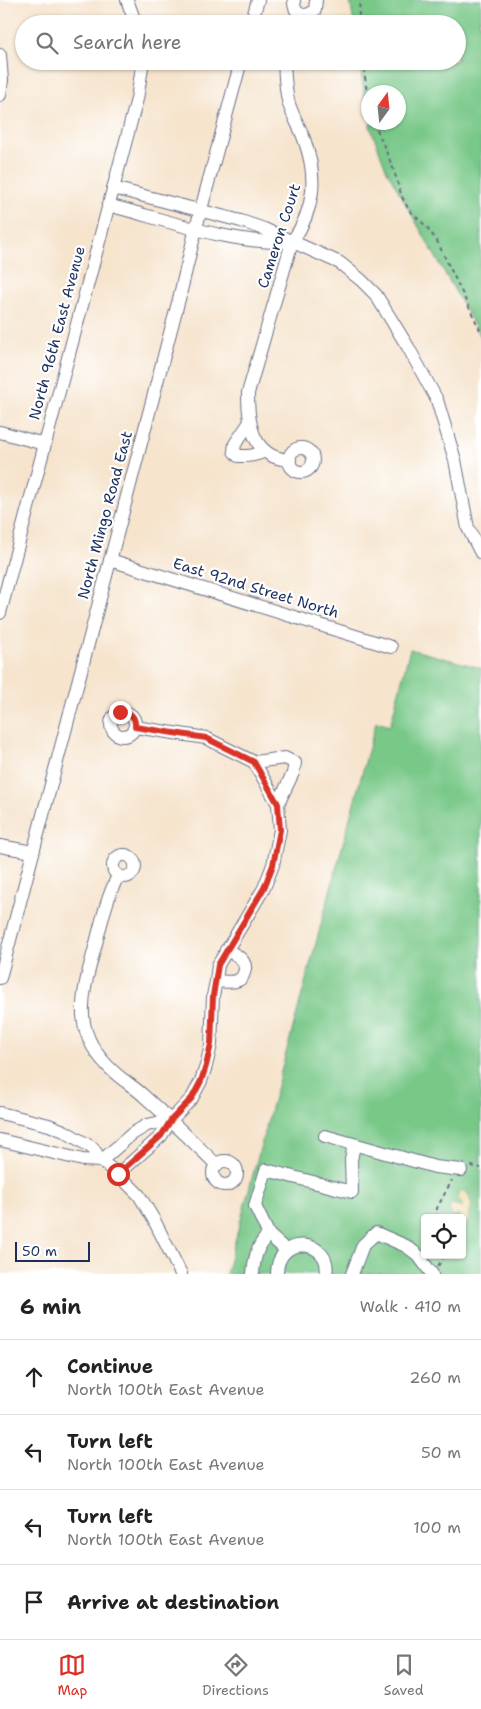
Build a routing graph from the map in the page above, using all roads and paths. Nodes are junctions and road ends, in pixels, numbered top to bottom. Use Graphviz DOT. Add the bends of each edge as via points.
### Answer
graph roads {
  1 [pos="127,0"];
  2 [pos="258,0"];
  3 [pos="294,0"];
  4 [pos="316,0"];
  5 [pos="360,0"];
  6 [pos="299,13"];
  7 [pos="133,15"];
  8 [pos="254,15"];
  9 [pos="359,15"];
  10 [pos="0,55"];
  11 [pos="142,70"];
  12 [pos="239,70"];
  13 [pos="285,70"];
  14 [pos="364,70"];
  15 [pos="366,85"];
  16 [pos="0,95"];
  17 [pos="377,130"];
  18 [pos="113,188"];
  19 [pos="108,205"];
  20 [pos="200,212"];
  21 [pos="196,228"];
  22 [pos="292,242"];
  23 [pos="481,332"];
  24 [pos="250,422"];
  25 [pos="0,432"];
  26 [pos="44,444"];
  27 [pos="265,451"];
  28 [pos="290,460"];
  29 [pos="481,553"];
  30 [pos="110,560"];
  31 [pos="6,571"];
  32 [pos="0,612"];
  33 [pos="392,648"];
  34 [pos="135,727"];
  35 [pos="254,762"];
  36 [pos="278,804"];
  37 [pos="0,846"];
  38 [pos="33,852"];
  39 [pos="118,876"];
  40 [pos="226,950"];
  41 [pos="0,978"];
  42 [pos="216,981"];
  43 [pos="0,1113"];
  44 [pos="171,1120"];
  45 [pos="325,1136"];
  46 [pos="0,1140"];
  47 [pos="354,1145"];
  48 [pos="101,1161"];
  49 [pos="217,1166"];
  50 [pos="481,1168"];
  51 [pos="461,1170"];
  52 [pos="118,1174"];
  53 [pos="436,1214"];
  54 [pos="269,1234"];
  55 [pos="286,1250"];
  56 [pos="181,1274"];
  57 [pos="253,1274"];
  58 [pos="277,1274"];
  59 [pos="326,1274"];
  60 [pos="352,1274"];
  61 [pos="432,1274"];
  1 -- 7 [label="street"];
  2 -- 8 [label="street"];
  3 -- 6 [label="street" via="294,7"];
  4 -- 6 [label="street" via="312,13"];
  5 -- 9 [label="path"];
  10 -- 16 [label="street"];
  11 -- 18 [label="street, North 96th East Avenue" via="138,99"];
  12 -- 20 [label="street, North Mingo Road East"];
  13 -- 22 [label="street, Cameron Court" via="289,106 304,140 313,173 313,190 302,227"];
  14 -- 15 [label="path"];
  17 -- 23 [label="path" via="402,197 437,241"];
  18 -- 19 [label="street, North 96th East Avenue"];
  18 -- 20 [label="street"];
  19 -- 21 [label="street"];
  19 -- 26 [label="street, North 96th East Avenue"];
  20 -- 21 [label="street, North Mingo Road East"];
  20 -- 22 [label="street" via="241,221"];
  21 -- 22 [label="street" via="268,243"];
  21 -- 30 [label="street, North Mingo Road East"];
  22 -- 24 [label="street, Cameron Court" via="248,392"];
  22 -- 29 [label="street" via="340,263 376,295 436,400 455,460 468,528"];
  24 -- 27 [label="street, Cameron Court" via="255,439"];
  24 -- 27 [label="street" via="235,444 234,451 238,456 256,456"];
  25 -- 26 [label="street"];
  26 -- 31 [label="street, North 96th East Avenue"];
  27 -- 28 [label="street" via="273,457"];
  30 -- 33 [label="street, East 92nd Street North"];
  30 -- 38 [label="street, North Mingo Road East"];
  31 -- 32 [label="street, North 96th East Avenue"];
  34 -- 35 [label="street" via="206,738"];
  35 -- 36 [label="street"];
  35 -- 36 [label="street" via="285,758 295,762"];
  36 -- 40 [label="street" via="280,830 273,865 257,900"];
  37 -- 38 [label="street"];
  38 -- 41 [label="street, North Mingo Road East"];
  39 -- 44 [label="street" via="110,892 84,988 84,1021 99,1056"];
  40 -- 42 [label="street" via="218,965"];
  40 -- 42 [label="street" via="242,960 245,972 236,981"];
  42 -- 44 [label="street" via="206,1066 192,1098"];
  43 -- 48 [label="street" via="64,1130 93,1148"];
  44 -- 48 [label="street" via="147,1125"];
  44 -- 49 [label="street"];
  44 -- 52 [label="street" via="161,1136"];
  45 -- 47 [label="street"];
  46 -- 48 [label="street" via="83,1160"];
  47 -- 51 [label="street"];
  47 -- 54 [label="street" via="350,1160 352,1192 266,1170 255,1206"];
  48 -- 52 [label="street"];
  50 -- 51 [label="path" via="469,1166"];
  51 -- 53 [label="path" via="445,1191"];
  52 -- 56 [label="street" via="139,1195"];
  54 -- 55 [label="street"];
  54 -- 57 [label="street" via="260,1244"];
  55 -- 58 [label="street" via="277,1265"];
  55 -- 59 [label="street" via="301,1245 316,1249 325,1262"];
  60 -- 61 [label="street" via="363,1245 376,1233 406,1246"];
}
